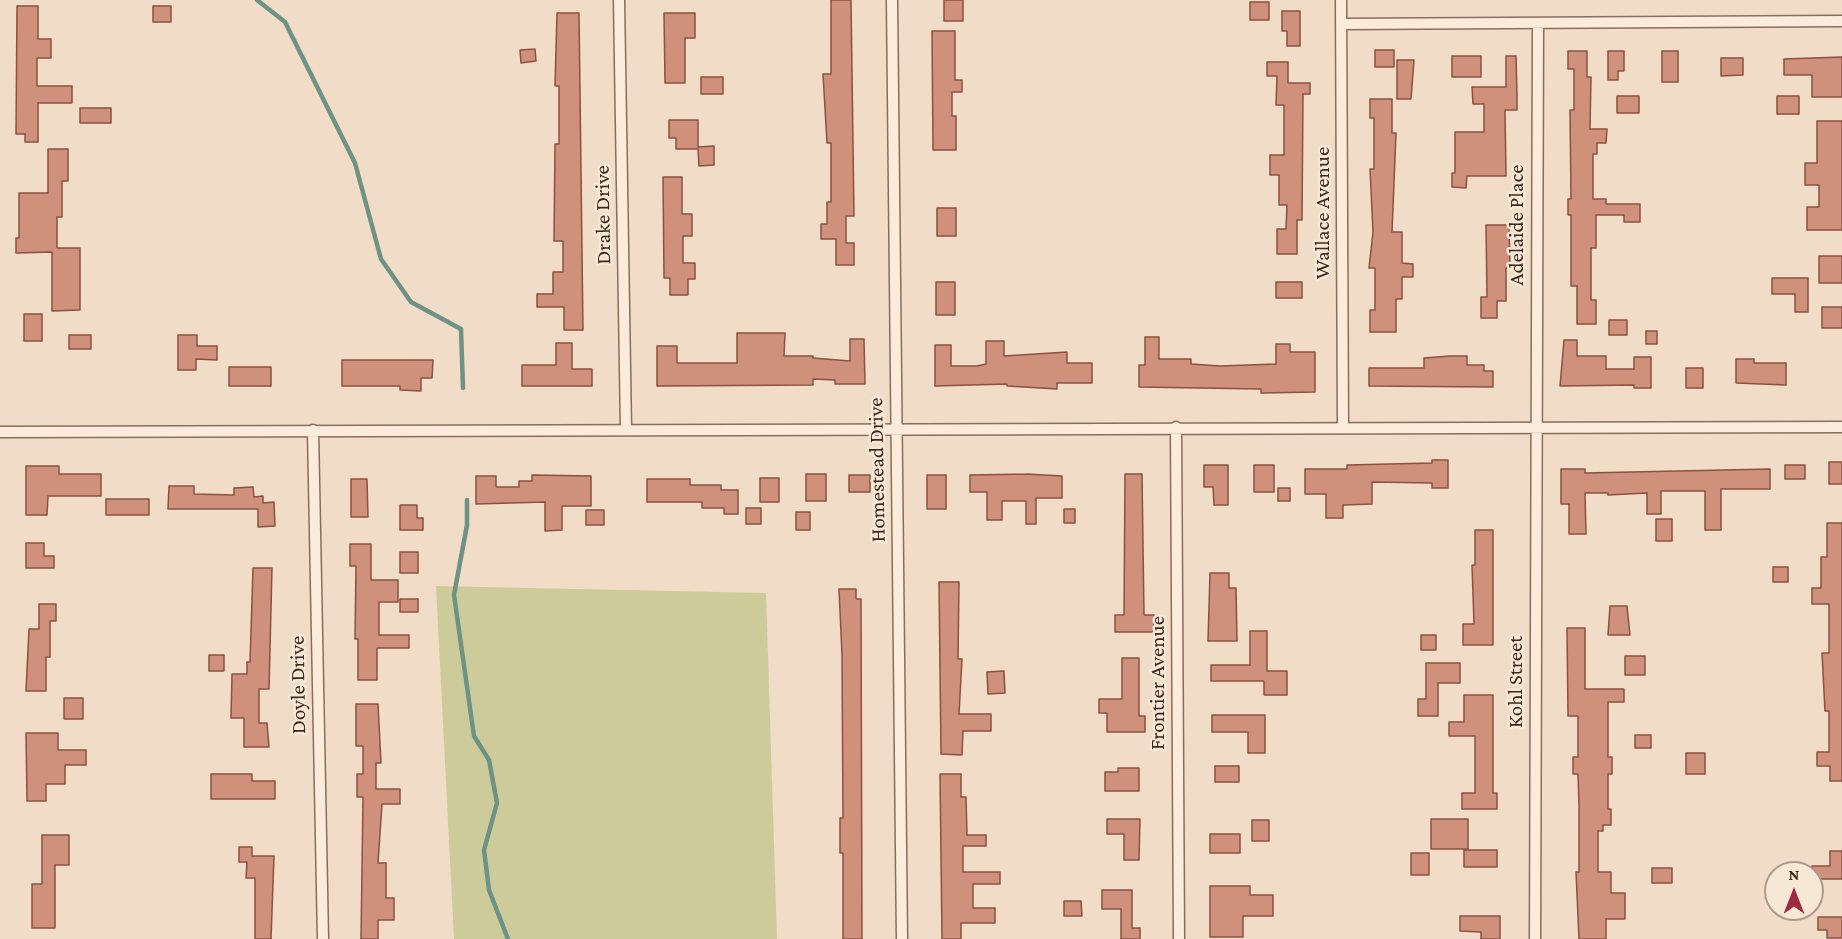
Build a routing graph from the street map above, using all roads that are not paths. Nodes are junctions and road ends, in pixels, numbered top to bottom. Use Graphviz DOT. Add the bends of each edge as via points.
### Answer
graph roads {
  1 [pos="619,0"];
  2 [pos="892,0"];
  3 [pos="1341,0"];
  4 [pos="1842,21"];
  5 [pos="1341,24"];
  6 [pos="1538,24"];
  7 [pos="1536,426"];
  8 [pos="1176,427"];
  9 [pos="1343,427"];
  10 [pos="1842,427"];
  11 [pos="896,429"];
  12 [pos="313,430"];
  13 [pos="626,430"];
  14 [pos="0,432"];
  15 [pos="323,939"];
  16 [pos="902,939"];
  17 [pos="1179,939"];
  18 [pos="1535,939"];
  1 -- 13 [label="street, Drake Drive"];
  2 -- 11 [label="street, Homestead Drive"];
  3 -- 5 [label="street, Wallace Avenue"];
  4 -- 6 [label="street"];
  5 -- 6 [label="street"];
  5 -- 9 [label="street, Wallace Avenue"];
  6 -- 7 [label="street, Adelaide Place"];
  7 -- 9 [label="street"];
  7 -- 10 [label="street"];
  7 -- 18 [label="street, Kohl Street"];
  8 -- 9 [label="street"];
  8 -- 11 [label="street"];
  8 -- 17 [label="street, Frontier Avenue"];
  11 -- 13 [label="street"];
  11 -- 16 [label="street, Homestead Drive"];
  12 -- 13 [label="street"];
  12 -- 14 [label="street"];
  12 -- 15 [label="street, Doyle Drive"];
}
